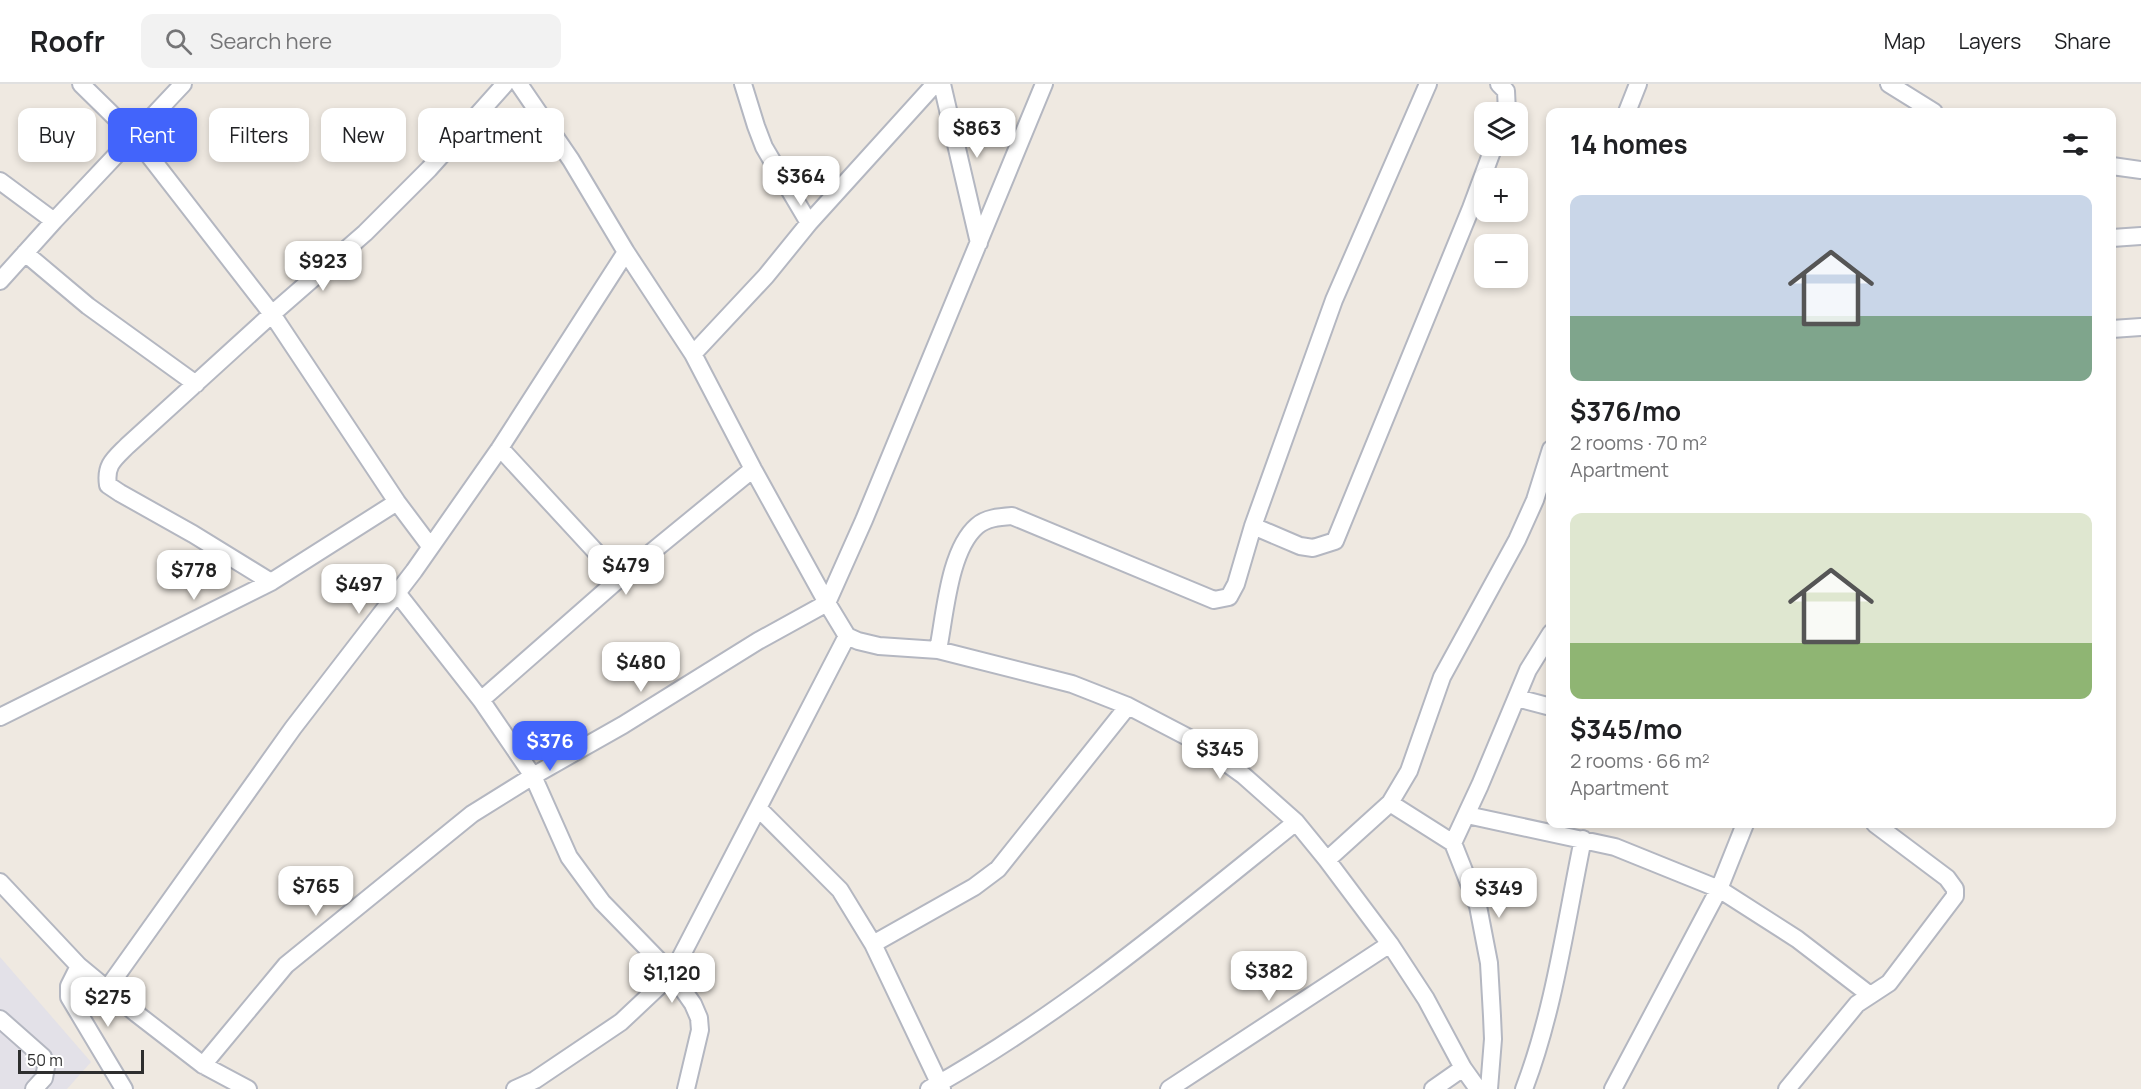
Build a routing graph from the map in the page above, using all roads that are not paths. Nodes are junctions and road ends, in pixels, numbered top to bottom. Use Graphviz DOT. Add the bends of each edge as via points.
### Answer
graph roads {
  1 [pos="81,84"];
  2 [pos="183,84"];
  3 [pos="505,84"];
  4 [pos="519,84"];
  5 [pos="743,84"];
  6 [pos="935,84"];
  7 [pos="942,84"];
  8 [pos="1044,84"];
  9 [pos="1428,84"];
  10 [pos="1499,84"];
  11 [pos="1638,84"];
  12 [pos="1889,84"];
  13 [pos="1507,102"];
  14 [pos="160,108"];
  15 [pos="1629,108"];
  16 [pos="1925,108"];
  17 [pos="108,110"];
  18 [pos="1490,156"];
  19 [pos="110,162"];
  20 [pos="154,162"];
  21 [pos="2116,167"];
  22 [pos="2141,170"];
  23 [pos="0,181"];
  24 [pos="54,221"];
  25 [pos="809,223"];
  26 [pos="2141,236"];
  27 [pos="2116,238"];
  28 [pos="979,243"];
  29 [pos="626,252"];
  30 [pos="25,253"];
  31 [pos="0,281"];
  32 [pos="272,314"];
  33 [pos="2141,327"];
  34 [pos="2116,329"];
  35 [pos="693,354"];
  36 [pos="196,384"];
  37 [pos="500,448"];
  38 [pos="753,469"];
  39 [pos="1546,470"];
  40 [pos="397,502"];
  41 [pos="1253,526"];
  42 [pos="430,546"];
  43 [pos="620,578"];
  44 [pos="271,582"];
  45 [pos="398,594"];
  46 [pos="827,603"];
  47 [pos="847,636"];
  48 [pos="1546,641"];
  49 [pos="938,650"];
  50 [pos="1517,698"];
  51 [pos="481,700"];
  52 [pos="1128,706"];
  53 [pos="1546,706"];
  54 [pos="0,717"];
  55 [pos="533,776"];
  56 [pos="1390,803"];
  57 [pos="759,810"];
  58 [pos="1467,815"];
  59 [pos="1296,822"];
  60 [pos="1743,828"];
  61 [pos="1880,828"];
  62 [pos="1583,839"];
  63 [pos="1453,843"];
  64 [pos="1327,860"];
  65 [pos="0,882"];
  66 [pos="1719,889"];
  67 [pos="873,944"];
  68 [pos="1390,944"];
  69 [pos="80,966"];
  70 [pos="672,974"];
  71 [pos="107,989"];
  72 [pos="1870,995"];
  73 [pos="0,1019"];
  74 [pos="203,1065"];
  75 [pos="1463,1068"];
  76 [pos="937,1087"];
  77 [pos="34,1089"];
  78 [pos="124,1089"];
  79 [pos="248,1089"];
  80 [pos="515,1089"];
  81 [pos="686,1089"];
  82 [pos="1169,1089"];
  83 [pos="1433,1089"];
  84 [pos="1478,1089"];
  85 [pos="1488,1089"];
  86 [pos="1524,1089"];
  87 [pos="1613,1089"];
  88 [pos="1787,1089"];
  1 -- 17 [label="street"];
  2 -- 14 [label="street"];
  3 -- 32 [label="street" via="385,213"];
  4 -- 29 [label="street" via="571,160"];
  5 -- 25 [label="street" via="764,147"];
  6 -- 25 [label="street"];
  7 -- 28 [label="street"];
  8 -- 28 [label="street"];
  9 -- 41 [label="street" via="1334,300"];
  10 -- 13 [label="street" via="1506,91"];
  11 -- 15 [label="street"];
  12 -- 16 [label="street"];
  18 -- 41 [label="street" via="1335,541 1313,548 1300,546"];
  19 -- 24 [label="street"];
  20 -- 32 [label="street"];
  21 -- 22 [label="street"];
  23 -- 24 [label="street"];
  24 -- 30 [label="street"];
  25 -- 35 [label="street"];
  26 -- 27 [label="street"];
  28 -- 46 [label="street"];
  29 -- 35 [label="street"];
  29 -- 37 [label="street"];
  30 -- 31 [label="street"];
  30 -- 36 [label="street" via="88,306"];
  32 -- 36 [label="street"];
  32 -- 40 [label="street"];
  33 -- 34 [label="street"];
  35 -- 38 [label="street"];
  36 -- 44 [label="street" via="112,462 106,473 108,484"];
  37 -- 42 [label="street"];
  37 -- 43 [label="street"];
  38 -- 43 [label="street"];
  38 -- 46 [label="street"];
  39 -- 56 [label="street" via="1526,520 1442,677 1409,771"];
  40 -- 42 [label="street"];
  40 -- 44 [label="street"];
  41 -- 49 [label="street" via="1236,584 1229,597 1214,600 1012,516 994,517 977,526 955,560"];
  42 -- 45 [label="street"];
  43 -- 51 [label="street"];
  44 -- 54 [label="street"];
  45 -- 51 [label="street"];
  45 -- 71 [label="street" via="293,728"];
  46 -- 47 [label="street"];
  46 -- 55 [label="street"];
  47 -- 49 [label="street" via="879,646"];
  47 -- 57 [label="street"];
  48 -- 50 [label="street"];
  49 -- 52 [label="street" via="1072,684"];
  50 -- 53 [label="street"];
  50 -- 58 [label="street"];
  51 -- 55 [label="street"];
  52 -- 59 [label="street" via="1197,742 1244,775"];
  52 -- 67 [label="street" via="998,869 974,887"];
  55 -- 70 [label="street" via="569,857 602,902"];
  55 -- 74 [label="street" via="472,814 302,950"];
  56 -- 63 [label="street"];
  56 -- 64 [label="street"];
  57 -- 67 [label="street" via="840,890"];
  57 -- 70 [label="street"];
  58 -- 62 [label="street"];
  58 -- 63 [label="street"];
  59 -- 64 [label="street"];
  59 -- 76 [label="street" via="1118,965"];
  60 -- 66 [label="street"];
  61 -- 72 [label="street" via="1947,878 1955,889 1951,902 1889,983"];
  62 -- 66 [label="street" via="1615,847"];
  62 -- 86 [label="street" via="1553,985"];
  63 -- 85 [label="street" via="1478,906 1489,963 1493,1039"];
  64 -- 68 [label="street"];
  65 -- 69 [label="street"];
  66 -- 72 [label="street" via="1797,939"];
  66 -- 87 [label="street"];
  67 -- 76 [label="street"];
  68 -- 75 [label="street" via="1426,999"];
  68 -- 82 [label="street"];
  69 -- 71 [label="street"];
  69 -- 78 [label="street" via="69,986 69,997"];
  70 -- 80 [label="street" via="621,1022 535,1080"];
  70 -- 81 [label="street" via="699,1018 700,1030"];
  71 -- 74 [label="street"];
  72 -- 88 [label="street" via="1857,1004"];
  73 -- 77 [label="street" via="43,1057 44,1078"];
  74 -- 79 [label="street"];
  75 -- 83 [label="street"];
  75 -- 84 [label="street"];
}
